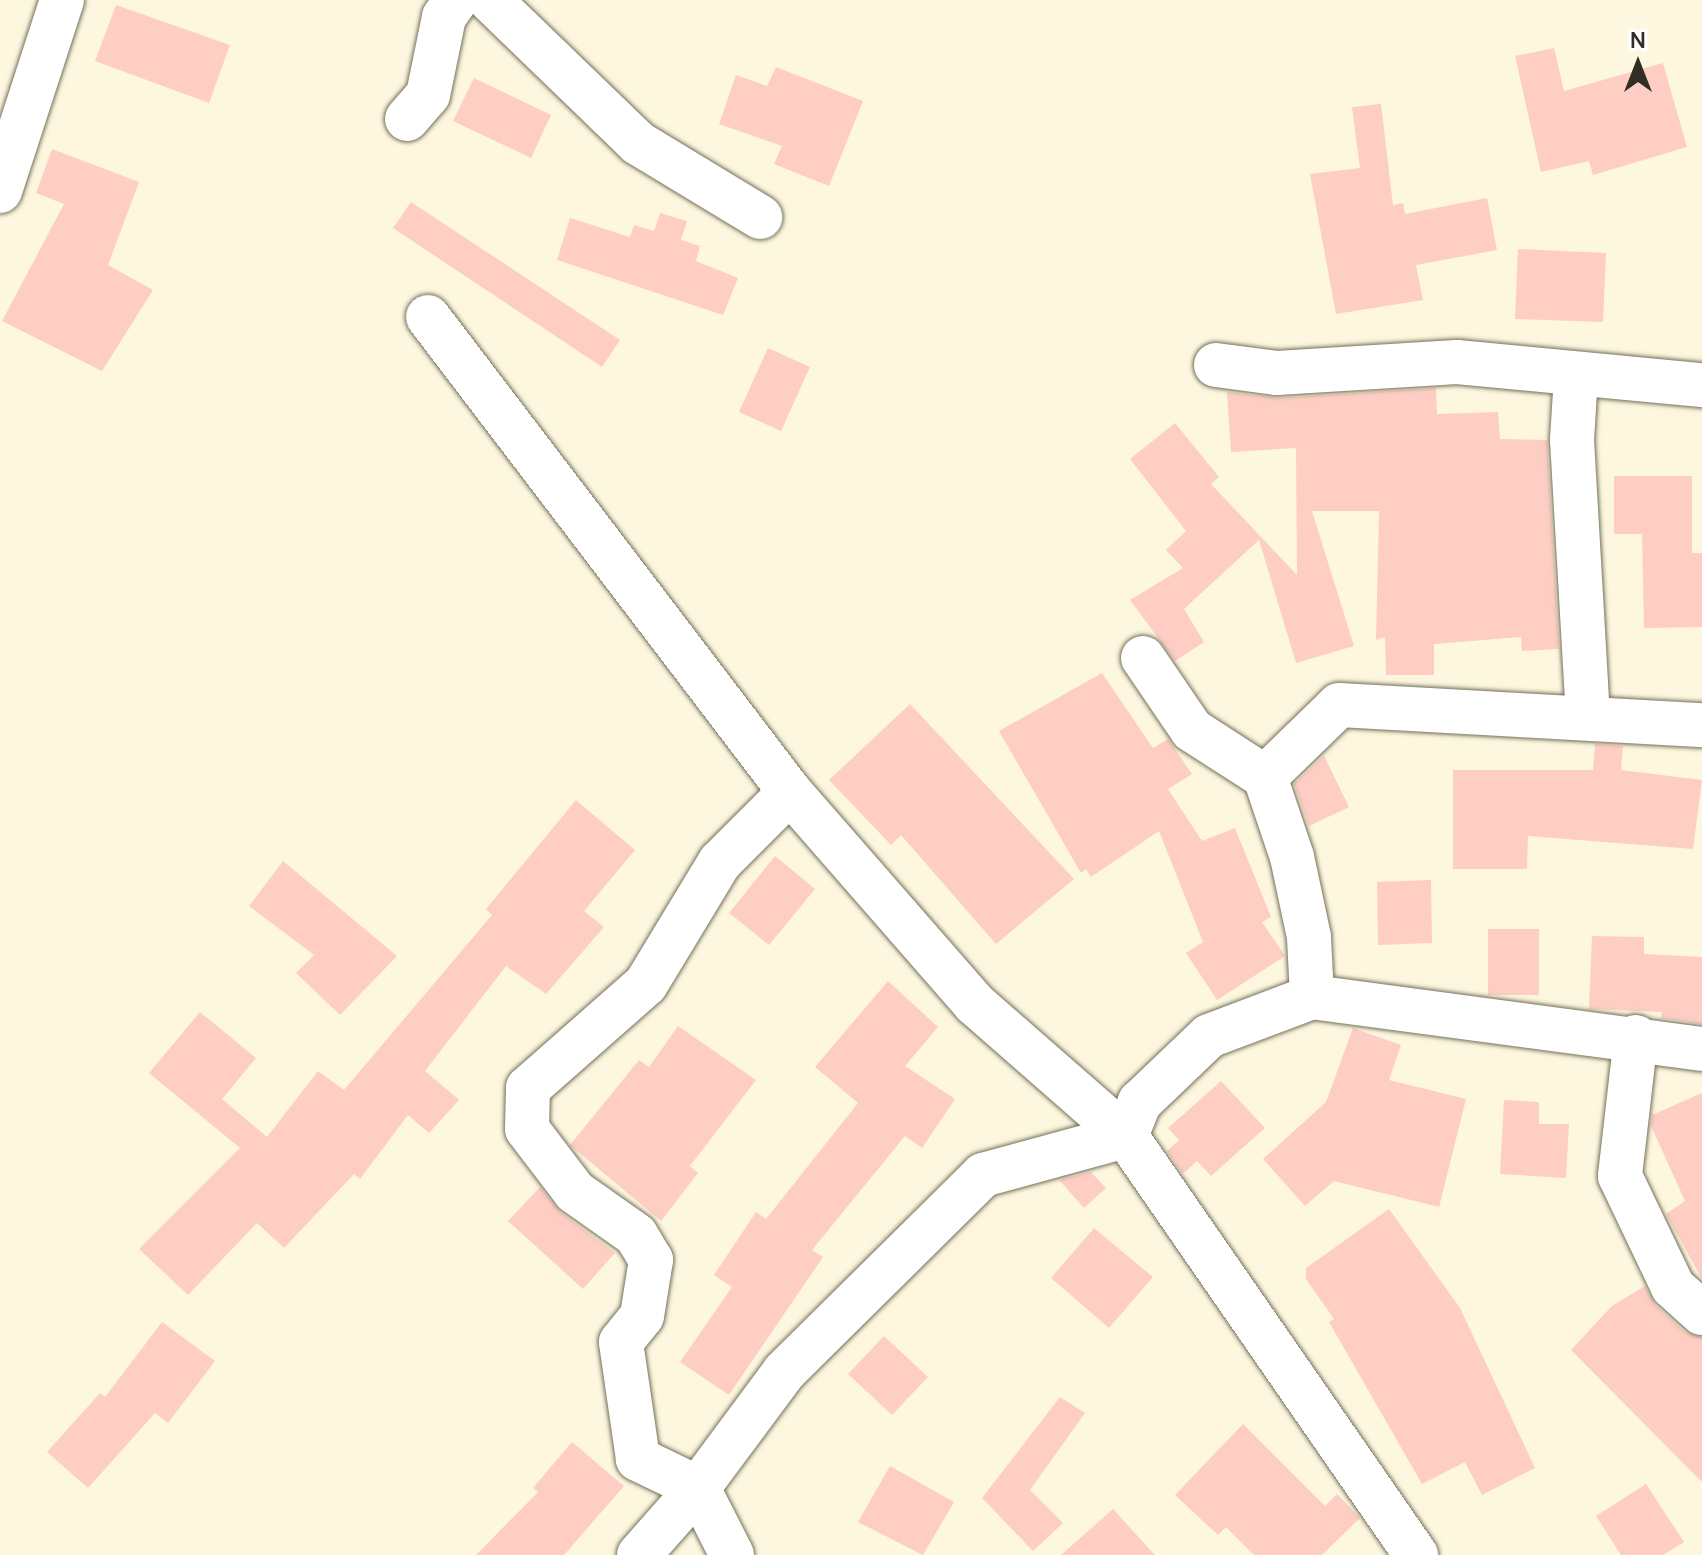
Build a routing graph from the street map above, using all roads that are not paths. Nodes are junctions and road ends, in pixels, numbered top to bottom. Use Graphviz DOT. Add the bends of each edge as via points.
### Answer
graph roads {
  1 [pos="456,0"];
  2 [pos="490,0"];
  3 [pos="59,1"];
  4 [pos="407,119"];
  5 [pos="0,191"];
  6 [pos="760,217"];
  7 [pos="428,317"];
  8 [pos="1216,365"];
  9 [pos="1576,376"];
  10 [pos="1702,385"];
  11 [pos="1143,658"];
  12 [pos="1588,718"];
  13 [pos="1702,725"];
  14 [pos="1265,777"];
  15 [pos="790,792"];
  16 [pos="1312,997"];
  17 [pos="1636,1037"];
  18 [pos="1702,1049"];
  19 [pos="1126,1136"];
  20 [pos="1702,1313"];
  21 [pos="698,1488"];
  22 [pos="639,1555"];
  23 [pos="732,1555"];
  24 [pos="1416,1555"];
  1 -- 4 [label="street" via="444,17 428,95"];
  2 -- 6 [label="street" via="638,143"];
  3 -- 5 [label="street"];
  7 -- 15 [label="street"];
  8 -- 9 [label="street" via="1277,373 1457,362"];
  9 -- 10 [label="street"];
  9 -- 12 [label="street" via="1572,440"];
  11 -- 14 [label="street" via="1192,730"];
  12 -- 13 [label="street"];
  12 -- 14 [label="street" via="1339,705"];
  14 -- 16 [label="street" via="1292,857 1309,937"];
  15 -- 19 [label="street" via="975,1004"];
  15 -- 21 [label="street" via="720,862 646,984 528,1088 527,1129 575,1192 636,1235 651,1260 642,1316 621,1342 638,1459"];
  16 -- 17 [label="street"];
  16 -- 19 [label="street" via="1209,1036 1140,1102"];
  17 -- 18 [label="street"];
  17 -- 20 [label="street" via="1620,1176 1673,1287"];
  19 -- 21 [label="street" via="983,1175 784,1372"];
  19 -- 24 [label="street"];
  21 -- 22 [label="street"];
  21 -- 23 [label="street"];
}
